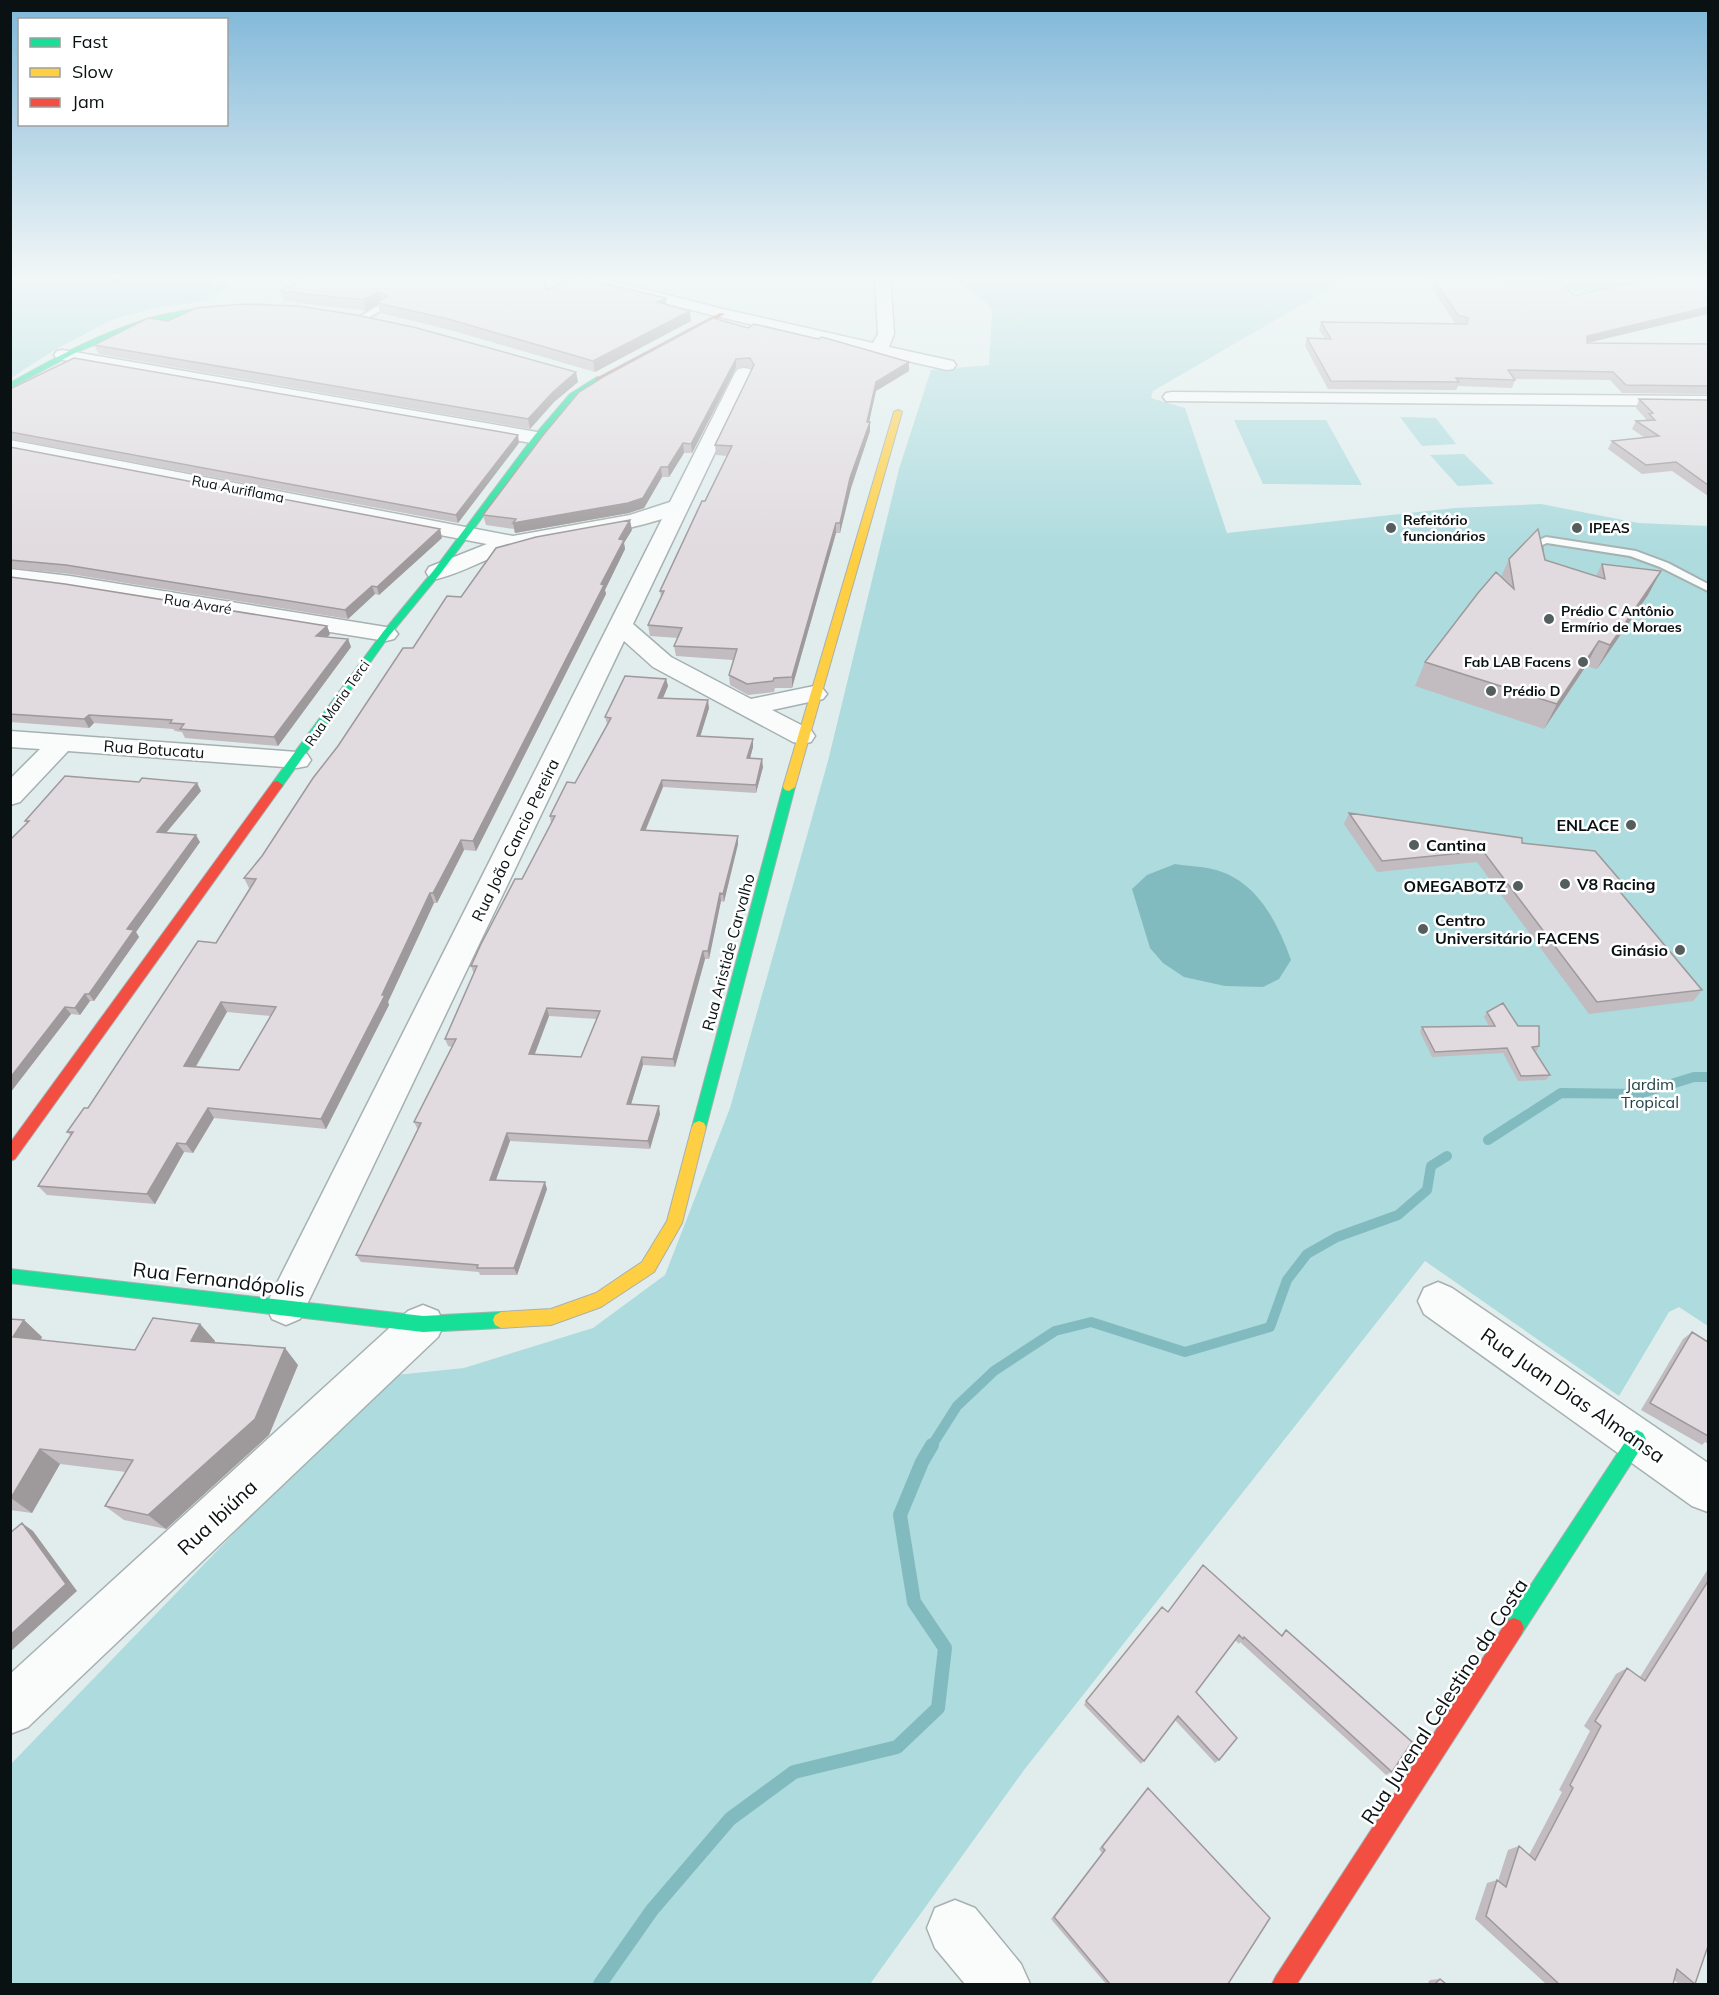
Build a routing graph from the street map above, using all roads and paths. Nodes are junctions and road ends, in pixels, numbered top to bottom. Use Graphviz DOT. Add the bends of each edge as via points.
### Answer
graph roads {
  1 [pos="41,368"];
  2 [pos="138,368"];
  3 [pos="620,368"];
  4 [pos="744,374"];
  5 [pos="578,375"];
  6 [pos="597,380"];
  7 [pos="10,386"];
  8 [pos="1172,397"];
  9 [pos="1708,401"];
  10 [pos="898,412"];
  11 [pos="537,438"];
  12 [pos="10,446"];
  13 [pos="673,517"];
  14 [pos="466,533"];
  15 [pos="513,543"];
  16 [pos="1537,568"];
  17 [pos="437,572"];
  18 [pos="10,576"];
  19 [pos="1708,588"];
  20 [pos="620,625"];
  21 [pos="386,634"];
  22 [pos="662,662"];
  23 [pos="599,670"];
  24 [pos="814,694"];
  25 [pos="747,707"];
  26 [pos="802,736"];
  27 [pos="10,739"];
  28 [pos="62,742"];
  29 [pos="297,760"];
  30 [pos="10,796"];
  31 [pos="10,1155"];
  32 [pos="10,1276"];
  33 [pos="1437,1300"];
  34 [pos="286,1306"];
  35 [pos="423,1324"];
  36 [pos="1636,1439"];
  37 [pos="1708,1490"];
  38 [pos="10,1709"];
  39 [pos="955,1928"];
  40 [pos="1001,1984"];
  41 [pos="1284,1984"];
  1 -- 7 [label="street"];
  2 -- 11 [label="street"];
  3 -- 6 [label="street, Rua Maria Terci"];
  4 -- 13 [label="street, Rua João Cancio Pereira"];
  5 -- 6 [label="street"];
  6 -- 11 [label="street, Rua Maria Terci" via="573,396"];
  8 -- 9 [label="street"];
  10 -- 24 [label="street, Rua Aristide Carvalho"];
  11 -- 14 [label="street, Rua Maria Terci"];
  12 -- 14 [label="street, Rua Auriflama"];
  13 -- 15 [label="street"];
  13 -- 20 [label="street, Rua João Cancio Pereira"];
  14 -- 15 [label="street, Rua Auriflama"];
  14 -- 17 [label="street, Rua Maria Terci"];
  15 -- 17 [label="street"];
  16 -- 19 [label="lane" via="1537,543 1546,540 1648,557"];
  17 -- 21 [label="street, Rua Maria Terci"];
  18 -- 21 [label="street, Rua Avaré"];
  20 -- 22 [label="street"];
  20 -- 23 [label="street, Rua João Cancio Pereira"];
  21 -- 29 [label="street, Rua Maria Terci"];
  22 -- 23 [label="street"];
  22 -- 25 [label="street"];
  23 -- 34 [label="street, Rua João Cancio Pereira"];
  24 -- 25 [label="street"];
  24 -- 26 [label="street, Rua Aristide Carvalho"];
  25 -- 26 [label="street"];
  26 -- 35 [label="street, Rua Aristide Carvalho" via="674,1223 648,1267 601,1299 551,1317"];
  27 -- 28 [label="street, Rua Botucatu"];
  28 -- 29 [label="street, Rua Botucatu"];
  28 -- 30 [label="street"];
  29 -- 31 [label="street, Rua Maria Terci"];
  32 -- 34 [label="street, Rua Fernandópolis"];
  33 -- 36 [label="street, Rua Juan Dias Almansa"];
  34 -- 35 [label="street, Rua Fernandópolis"];
  35 -- 38 [label="street, Rua Ibiúna"];
  36 -- 37 [label="street, Rua Juan Dias Almansa"];
  36 -- 41 [label="street, Rua Juvenal Celestino da Costa"];
  39 -- 40 [label="street"];
}
